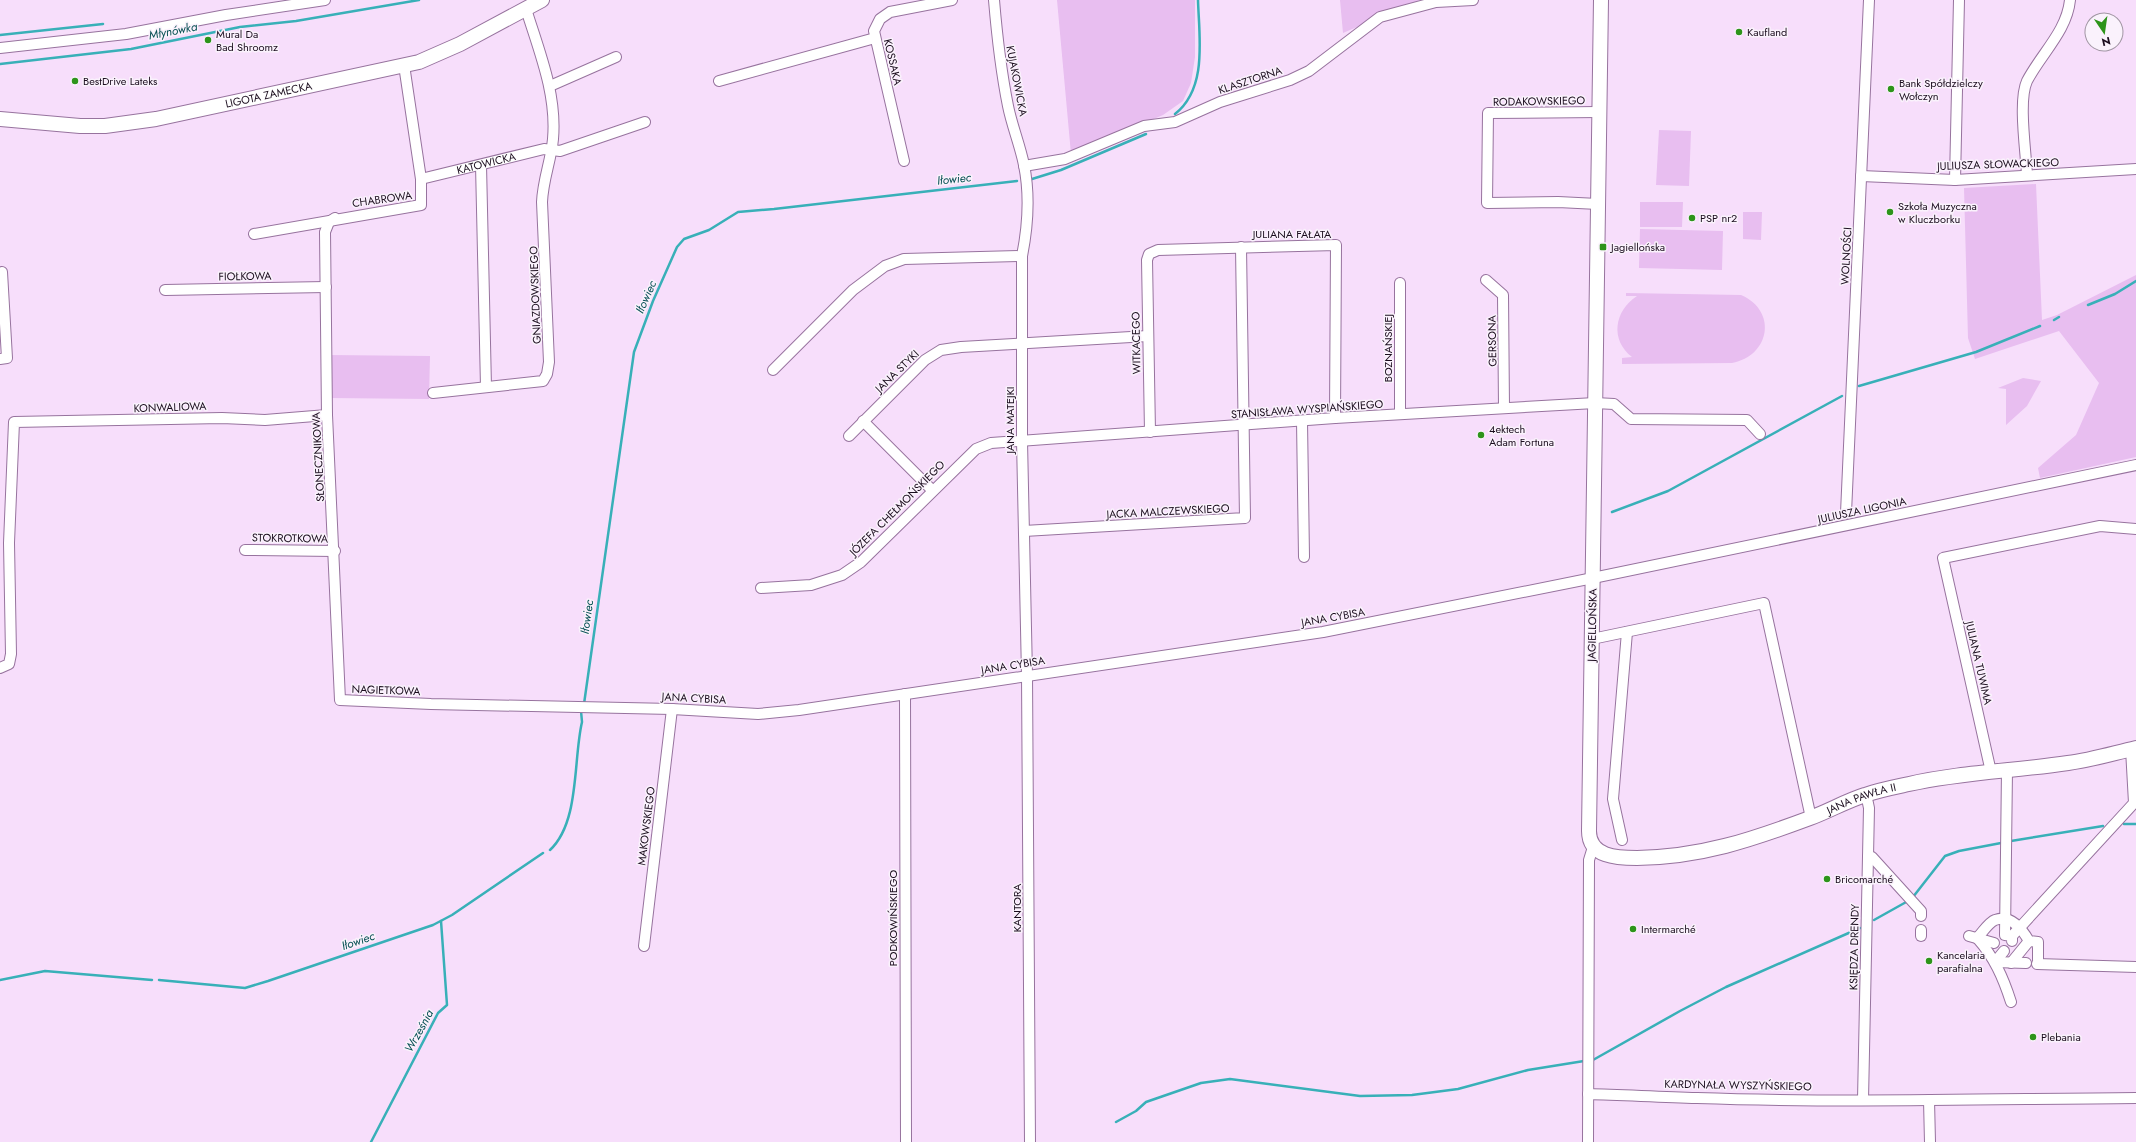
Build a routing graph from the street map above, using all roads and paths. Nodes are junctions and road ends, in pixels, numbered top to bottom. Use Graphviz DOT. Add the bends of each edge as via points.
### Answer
graph roads {
  1 [pos="325,0"];
  2 [pos="542,0"];
  3 [pos="952,0"];
  4 [pos="994,0"];
  5 [pos="1473,0"];
  6 [pos="1601,0"];
  7 [pos="1869,0"];
  8 [pos="1959,0"];
  9 [pos="2070,0"];
  10 [pos="526,9"];
  11 [pos="875,38"];
  12 [pos="0,48"];
  13 [pos="616,57"];
  14 [pos="404,65"];
  15 [pos="719,82"];
  16 [pos="550,86"];
  17 [pos="1599,112"];
  18 [pos="0,118"];
  19 [pos="645,122"];
  20 [pos="551,150"];
  21 [pos="904,162"];
  22 [pos="480,165"];
  23 [pos="1024,166"];
  24 [pos="2136,169"];
  25 [pos="1861,176"];
  26 [pos="2027,176"];
  27 [pos="421,179"];
  28 [pos="1955,180"];
  29 [pos="1598,204"];
  30 [pos="335,218"];
  31 [pos="254,234"];
  32 [pos="1241,247"];
  33 [pos="1149,254"];
  34 [pos="1022,256"];
  35 [pos="2,272"];
  36 [pos="1486,280"];
  37 [pos="1400,283"];
  38 [pos="326,287"];
  39 [pos="165,290"];
  40 [pos="1148,336"];
  41 [pos="1022,345"];
  42 [pos="0,359"];
  43 [pos="773,370"];
  44 [pos="486,387"];
  45 [pos="433,393"];
  46 [pos="1595,403"];
  47 [pos="1504,408"];
  48 [pos="1400,414"];
  49 [pos="328,415"];
  50 [pos="1335,418"];
  51 [pos="1302,420"];
  52 [pos="863,421"];
  53 [pos="1244,425"];
  54 [pos="1150,432"];
  55 [pos="1760,434"];
  56 [pos="849,436"];
  57 [pos="1022,441"];
  58 [pos="2136,465"];
  59 [pos="932,490"];
  60 [pos="1846,512"];
  61 [pos="2136,529"];
  62 [pos="1024,531"];
  63 [pos="245,550"];
  64 [pos="335,551"];
  65 [pos="1304,557"];
  66 [pos="1593,578"];
  67 [pos="762,588"];
  68 [pos="1627,632"];
  69 [pos="1592,639"];
  70 [pos="0,668"];
  71 [pos="1028,675"];
  72 [pos="905,694"];
  73 [pos="340,700"];
  74 [pos="431,704"];
  75 [pos="672,709"];
  76 [pos="2133,749"];
  77 [pos="2007,770"];
  78 [pos="1992,772"];
  79 [pos="1866,794"];
  80 [pos="2135,804"];
  81 [pos="1811,818"];
  82 [pos="1622,840"];
  83 [pos="1593,847"];
  84 [pos="1868,857"];
  85 [pos="1921,916"];
  86 [pos="2006,919"];
  87 [pos="2020,926"];
  88 [pos="1973,937"];
  89 [pos="2029,941"];
  90 [pos="1994,943"];
  91 [pos="644,946"];
  92 [pos="2004,951"];
  93 [pos="1995,962"];
  94 [pos="2011,963"];
  95 [pos="2026,963"];
  96 [pos="2136,967"];
  97 [pos="2012,1002"];
  98 [pos="1588,1094"];
  99 [pos="2136,1098"];
  100 [pos="1863,1100"];
  101 [pos="1929,1100"];
  102 [pos="906,1142"];
  103 [pos="1030,1142"];
  104 [pos="1588,1142"];
  105 [pos="1930,1142"];
  1 -- 12 [label="street" via="126,34"];
  2 -- 10 [label="street"];
  3 -- 11 [label="street, KOSSAKA" via="890,12 880,19 874,31"];
  4 -- 23 [label="street, KUJAKOWICKA" via="998,55 1008,107"];
  5 -- 23 [label="street, KLASZTORNA" via="1436,2 1380,17 1309,71 1290,80 1220,102 1175,122 1144,126 1065,159"];
  6 -- 17 [label="street, JAGIELLOŃSKA"];
  7 -- 25 [label="street, WOLNOŚCI"];
  8 -- 28 [label="street"];
  9 -- 26 [label="street" via="2064,23 2027,81 2022,95"];
  10 -- 14 [label="street, LIGOTA ZAMECKA" via="440,54"];
  10 -- 16 [label="street"];
  11 -- 15 [label="street"];
  11 -- 21 [label="street, KOSSAKA"];
  13 -- 16 [label="street"];
  14 -- 18 [label="street, LIGOTA ZAMECKA" via="162,118 128,123 80,126"];
  14 -- 27 [label="street, CHABROWA"];
  16 -- 20 [label="street" via="553,110"];
  17 -- 29 [label="street, JAGIELLOŃSKA"];
  17 -- 29 [label="street, RODAKOWSKIEGO" via="1488,113 1486,203"];
  19 -- 20 [label="street, KATOWICKA" via="560,152"];
  20 -- 22 [label="street, KATOWICKA" via="544,149"];
  20 -- 44 [label="street, GNIAZDOWSKIEGO" via="543,184 542,202 549,362 547,374 543,381"];
  22 -- 27 [label="street, KATOWICKA"];
  22 -- 44 [label="street"];
  23 -- 34 [label="street, JANA MATEJKI" via="1028,228"];
  24 -- 26 [label="street, JULIUSZA SŁOWACKIEGO"];
  25 -- 28 [label="street, JULIUSZA SŁOWACKIEGO"];
  25 -- 60 [label="street, WOLNOŚCI"];
  26 -- 28 [label="street, JULIUSZA SŁOWACKIEGO"];
  27 -- 30 [label="street, CHABROWA" via="421,205"];
  29 -- 46 [label="street, JAGIELLOŃSKA"];
  30 -- 31 [label="street, CHABROWA"];
  30 -- 38 [label="street, SŁONECZNIKOWA" via="329,222 325,232"];
  32 -- 33 [label="street, JULIANA FAŁATA" via="1158,250"];
  32 -- 50 [label="street, JULIANA FAŁATA" via="1336,245"];
  32 -- 53 [label="street"];
  33 -- 40 [label="street, WITKACEGO"];
  34 -- 41 [label="street, JANA MATEJKI"];
  34 -- 43 [label="street" via="904,259 885,266 854,290"];
  35 -- 42 [label="street" via="7,358"];
  36 -- 47 [label="street, GERSONA" via="1503,295"];
  37 -- 48 [label="street, BOZNAŃSKIEJ"];
  38 -- 39 [label="street, FIOŁKOWA"];
  38 -- 49 [label="street, SŁONECZNIKOWA"];
  40 -- 41 [label="street, JANA STYKI"];
  40 -- 54 [label="street, WITKACEGO"];
  41 -- 52 [label="street, JANA STYKI" via="941,350 925,360"];
  41 -- 57 [label="street, JANA MATEJKI"];
  44 -- 45 [label="street, GNIAZDOWSKIEGO"];
  46 -- 47 [label="street, STANISŁAWA WYSPIAŃSKIEGO"];
  46 -- 55 [label="street" via="1614,404 1632,419 1747,420"];
  46 -- 66 [label="street, JAGIELLOŃSKA"];
  47 -- 48 [label="street, STANISŁAWA WYSPIAŃSKIEGO"];
  48 -- 50 [label="street, STANISŁAWA WYSPIAŃSKIEGO"];
  49 -- 64 [label="street, SŁONECZNIKOWA"];
  49 -- 70 [label="street, KONWALIOWA" via="265,420 222,418 14,422 10,544 11,654 9,664"];
  50 -- 51 [label="street, STANISŁAWA WYSPIAŃSKIEGO"];
  51 -- 53 [label="street, STANISŁAWA WYSPIAŃSKIEGO"];
  51 -- 65 [label="street"];
  52 -- 56 [label="street, JANA STYKI"];
  52 -- 59 [label="street"];
  53 -- 54 [label="street, STANISŁAWA WYSPIAŃSKIEGO"];
  53 -- 62 [label="street, JACKA MALCZEWSKIEGO" via="1245,518"];
  54 -- 57 [label="street, STANISŁAWA WYSPIAŃSKIEGO"];
  57 -- 59 [label="street, JÓZEFA CHEŁMOŃSKIEGO" via="991,443 976,449"];
  57 -- 62 [label="street, JANA MATEJKI"];
  58 -- 66 [label="street, JULIUSZA LIGONIA"];
  59 -- 67 [label="street, JÓZEFA CHEŁMOŃSKIEGO" via="860,562 842,575 811,585"];
  61 -- 78 [label="street, JULIANA TUWIMA" via="2100,526 1943,558"];
  62 -- 71 [label="street, JANA MATEJKI"];
  63 -- 64 [label="street, STOKROTKOWA"];
  64 -- 73 [label="street, SŁONECZNIKOWA"];
  66 -- 69 [label="street, JAGIELLOŃSKA"];
  66 -- 71 [label="street, JANA CYBISA" via="1323,632"];
  68 -- 69 [label="street"];
  68 -- 81 [label="street" via="1764,603"];
  68 -- 82 [label="street" via="1613,799"];
  69 -- 83 [label="street, JAGIELLOŃSKA" via="1589,839"];
  71 -- 72 [label="street, JANA CYBISA"];
  71 -- 103 [label="street, KANTORA"];
  72 -- 75 [label="street, JANA CYBISA" via="778,713"];
  72 -- 102 [label="street, PODKOWIŃSKIEGO"];
  73 -- 74 [label="street, NAGIETKOWA"];
  74 -- 75 [label="street, JANA CYBISA"];
  75 -- 91 [label="street, MAKOWSKIEGO"];
  76 -- 77 [label="street, JANA PAWŁA II" via="2070,763"];
  76 -- 80 [label="street"];
  77 -- 78 [label="street, JANA PAWŁA II"];
  77 -- 86 [label="street"];
  78 -- 79 [label="street, JANA PAWŁA II"];
  79 -- 81 [label="street, JANA PAWŁA II"];
  79 -- 84 [label="street, KSIĘDZA DRENDY"];
  80 -- 87 [label="street"];
  81 -- 83 [label="street, JANA PAWŁA II" via="1716,850 1688,855 1616,858 1602,854"];
  83 -- 98 [label="street" via="1589,860"];
  84 -- 85 [label="street" via="1872,857 1921,911"];
  84 -- 100 [label="street, KSIĘDZA DRENDY"];
  86 -- 87 [label="street"];
  86 -- 87 [label="street" via="2005,935 2012,939"];
  86 -- 88 [label="street" via="1994,920"];
  87 -- 89 [label="street"];
  88 -- 90 [label="street"];
  88 -- 93 [label="street"];
  89 -- 94 [label="street"];
  89 -- 96 [label="street" via="2038,942 2037,962"];
  92 -- 93 [label="street"];
  93 -- 94 [label="street"];
  93 -- 97 [label="street"];
  94 -- 95 [label="street"];
  98 -- 100 [label="street, KARDYNAŁA WYSZYŃSKIEGO"];
  98 -- 104 [label="street"];
  99 -- 101 [label="street, KARDYNAŁA WYSZYŃSKIEGO"];
  100 -- 101 [label="street, KARDYNAŁA WYSZYŃSKIEGO"];
  101 -- 105 [label="street"];
}
